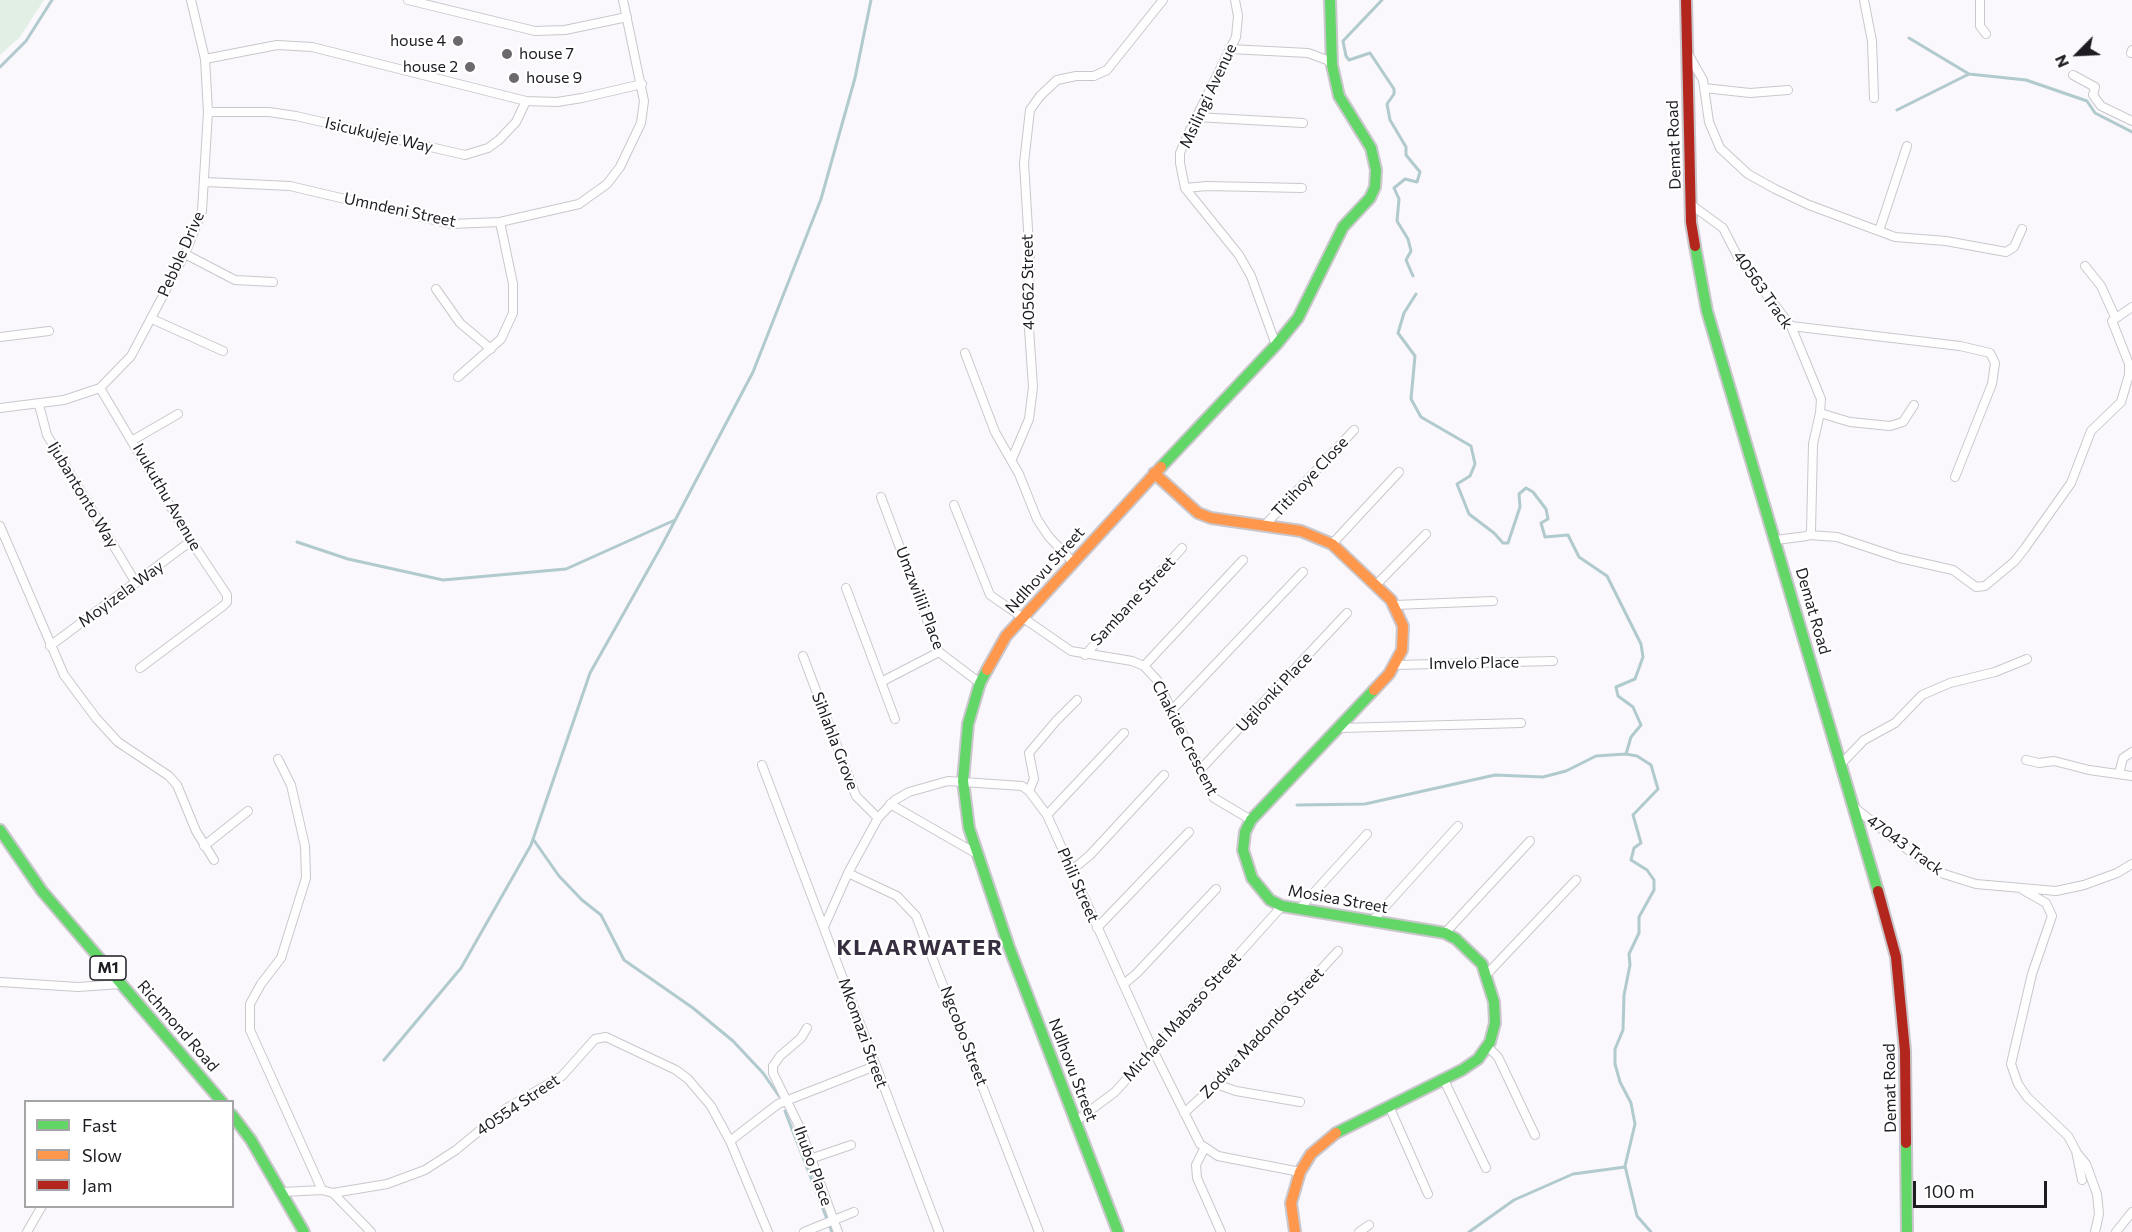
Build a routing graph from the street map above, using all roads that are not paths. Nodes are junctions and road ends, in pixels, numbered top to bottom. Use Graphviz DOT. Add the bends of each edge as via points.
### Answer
graph roads {
  1 [pos="191,0"];
  2 [pos="408,0"];
  3 [pos="623,0"];
  4 [pos="1163,0"];
  5 [pos="1235,0"];
  6 [pos="1330,0"];
  7 [pos="1686,0"];
  8 [pos="1864,0"];
  9 [pos="1980,0"];
  10 [pos="627,17"];
  11 [pos="1986,34"];
  12 [pos="1230,49"];
  13 [pos="1686,51"];
  14 [pos="205,59"];
  15 [pos="1332,65"];
  16 [pos="2073,75"];
  17 [pos="642,84"];
  18 [pos="1704,88"];
  19 [pos="1788,90"];
  20 [pos="1874,98"];
  21 [pos="526,101"];
  22 [pos="208,112"];
  23 [pos="1196,117"];
  24 [pos="2132,121"];
  25 [pos="1303,123"];
  26 [pos="1907,146"];
  27 [pos="206,182"];
  28 [pos="1185,188"];
  29 [pos="1302,188"];
  30 [pos="1690,204"];
  31 [pos="500,222"];
  32 [pos="2022,229"];
  33 [pos="1879,231"];
  34 [pos="185,254"];
  35 [pos="2085,266"];
  36 [pos="273,282"];
  37 [pos="436,289"];
  38 [pos="2132,307"];
  39 [pos="2115,317"];
  40 [pos="152,319"];
  41 [pos="1791,326"];
  42 [pos="49,331"];
  43 [pos="0,337"];
  44 [pos="1276,345"];
  45 [pos="492,349"];
  46 [pos="223,351"];
  47 [pos="964,353"];
  48 [pos="458,377"];
  49 [pos="2130,379"];
  50 [pos="100,388"];
  51 [pos="39,405"];
  52 [pos="1914,405"];
  53 [pos="0,408"];
  54 [pos="1821,413"];
  55 [pos="178,414"];
  56 [pos="1354,430"];
  57 [pos="133,440"];
  58 [pos="1012,459"];
  59 [pos="1399,472"];
  60 [pos="1154,473"];
  61 [pos="1955,477"];
  62 [pos="881,497"];
  63 [pos="954,505"];
  64 [pos="1265,525"];
  65 [pos="0,526"];
  66 [pos="1426,534"];
  67 [pos="1809,535"];
  68 [pos="1776,540"];
  69 [pos="191,541"];
  70 [pos="1332,544"];
  71 [pos="1182,548"];
  72 [pos="1243,560"];
  73 [pos="1072,561"];
  74 [pos="1303,572"];
  75 [pos="136,583"];
  76 [pos="1376,585"];
  77 [pos="846,588"];
  78 [pos="1493,601"];
  79 [pos="1395,604"];
  80 [pos="1347,613"];
  81 [pos="1022,616"];
  82 [pos="50,646"];
  83 [pos="939,652"];
  84 [pos="1085,655"];
  85 [pos="803,656"];
  86 [pos="2027,658"];
  87 [pos="1553,661"];
  88 [pos="1396,665"];
  89 [pos="1144,666"];
  90 [pos="140,668"];
  91 [pos="881,682"];
  92 [pos="980,683"];
  93 [pos="1077,700"];
  94 [pos="1172,710"];
  95 [pos="895,718"];
  96 [pos="1521,723"];
  97 [pos="1341,728"];
  98 [pos="1124,733"];
  99 [pos="2132,752"];
  100 [pos="278,759"];
  101 [pos="2026,760"];
  102 [pos="1842,763"];
  103 [pos="762,765"];
  104 [pos="1200,770"];
  105 [pos="2119,774"];
  106 [pos="1164,775"];
  107 [pos="2132,776"];
  108 [pos="963,781"];
  109 [pos="1029,791"];
  110 [pos="890,804"];
  111 [pos="1854,807"];
  112 [pos="248,811"];
  113 [pos="1047,815"];
  114 [pos="878,818"];
  115 [pos="1251,820"];
  116 [pos="1458,826"];
  117 [pos="0,830"];
  118 [pos="1190,832"];
  119 [pos="1367,834"];
  120 [pos="1530,841"];
  121 [pos="204,846"];
  122 [pos="977,854"];
  123 [pos="214,860"];
  124 [pos="2132,864"];
  125 [pos="1072,870"];
  126 [pos="848,873"];
  127 [pos="1576,880"];
  128 [pos="1216,889"];
  129 [pos="2023,890"];
  130 [pos="1282,906"];
  131 [pos="1299,909"];
  132 [pos="1374,920"];
  133 [pos="824,927"];
  134 [pos="1097,928"];
  135 [pos="1444,933"];
  136 [pos="1338,951"];
  137 [pos="1487,974"];
  138 [pos="0,982"];
  139 [pos="121,984"];
  140 [pos="1124,984"];
  141 [pos="807,1028"];
  142 [pos="1488,1047"];
  143 [pos="1153,1050"];
  144 [pos="875,1066"];
  145 [pos="1444,1080"];
  146 [pos="1216,1084"];
  147 [pos="221,1100"];
  148 [pos="788,1100"];
  149 [pos="1300,1102"];
  150 [pos="1389,1106"];
  151 [pos="1184,1113"];
  152 [pos="234,1118"];
  153 [pos="1076,1121"];
  154 [pos="1535,1135"];
  155 [pos="730,1140"];
  156 [pos="851,1145"];
  157 [pos="1204,1149"];
  158 [pos="2076,1151"];
  159 [pos="810,1159"];
  160 [pos="1486,1168"];
  161 [pos="1300,1172"];
  162 [pos="2082,1180"];
  163 [pos="322,1190"];
  164 [pos="283,1192"];
  165 [pos="333,1192"];
  166 [pos="1428,1194"];
  167 [pos="41,1208"];
  168 [pos="854,1212"];
  169 [pos="2132,1212"];
  170 [pos="833,1220"];
  171 [pos="1369,1225"];
  172 [pos="27,1232"];
  173 [pos="304,1232"];
  174 [pos="371,1232"];
  175 [pos="768,1232"];
  176 [pos="804,1232"];
  177 [pos="838,1232"];
  178 [pos="939,1232"];
  179 [pos="1039,1232"];
  180 [pos="1118,1232"];
  181 [pos="1221,1232"];
  182 [pos="1295,1232"];
  183 [pos="1359,1232"];
  184 [pos="1907,1232"];
  185 [pos="2095,1232"];
  186 [pos="2116,1232"];
  1 -- 14 [label="street, Pebble Drive"];
  2 -- 10 [label="street" via="535,31 565,30"];
  3 -- 10 [label="street, Umndeni Street"];
  4 -- 58 [label="street, 40562 Street" via="1107,70 1094,76 1057,80 1035,102 1029,118 1024,163 1033,387 1029,419"];
  5 -- 12 [label="street, Msilingi Avenue" via="1236,37"];
  6 -- 15 [label="main road, Ndlhovu Street"];
  7 -- 13 [label="main road, Demat Road"];
  8 -- 20 [label="street" via="1872,41"];
  9 -- 11 [label="street" via="1980,26"];
  10 -- 17 [label="street, Umndeni Street"];
  12 -- 15 [label="street" via="1308,53"];
  12 -- 23 [label="street, Msilingi Avenue"];
  13 -- 18 [label="street" via="1699,70"];
  13 -- 30 [label="main road, Demat Road"];
  14 -- 21 [label="street" via="277,45 312,47"];
  14 -- 22 [label="street, Pebble Drive"];
  15 -- 44 [label="main road, Ndlhovu Street" via="1343,106 1371,148 1375,187 1343,227 1304,308"];
  16 -- 24 [label="street" via="2095,87 2093,95 2101,106"];
  17 -- 21 [label="street" via="557,102"];
  17 -- 31 [label="street, Umndeni Street" via="644,109 639,129 607,184 579,204"];
  18 -- 19 [label="street" via="1750,93"];
  18 -- 33 [label="street" via="1714,138 1748,174 1809,205"];
  21 -- 22 [label="street, Isicukujeje Way" via="516,122 499,140 478,153 465,155 296,116"];
  22 -- 27 [label="street, Pebble Drive"];
  23 -- 25 [label="street"];
  23 -- 28 [label="street, Msilingi Avenue" via="1180,153"];
  26 -- 33 [label="street"];
  27 -- 31 [label="street, Umndeni Street" via="290,186 451,224"];
  27 -- 34 [label="street, Pebble Drive" via="202,211"];
  28 -- 29 [label="street"];
  28 -- 44 [label="street, Msilingi Avenue" via="1245,266"];
  30 -- 41 [label="street, 40563 Track" via="1723,228 1739,259"];
  30 -- 68 [label="main road, Demat Road" via="1707,311"];
  31 -- 45 [label="street" via="513,284 513,305 508,326"];
  32 -- 33 [label="street" via="2014,247 2006,252 1895,237"];
  34 -- 36 [label="street" via="235,280"];
  34 -- 40 [label="street, Pebble Drive"];
  35 -- 39 [label="street"];
  37 -- 45 [label="street" via="460,323"];
  38 -- 39 [label="street"];
  39 -- 49 [label="street" via="2112,324 2129,364"];
  40 -- 46 [label="street"];
  40 -- 50 [label="street, Pebble Drive" via="131,356"];
  41 -- 54 [label="street, 40563 Track" via="1818,389"];
  41 -- 61 [label="street" via="1990,353 1995,363 1992,384"];
  42 -- 43 [label="street"];
  44 -- 60 [label="main road, Ndlhovu Street"];
  45 -- 48 [label="street"];
  47 -- 58 [label="street" via="995,432"];
  49 -- 67 [label="street" via="2121,402 2091,431 2071,483 2025,548 1982,588 1953,570 1910,561 1837,537"];
  50 -- 51 [label="street, Pebble Drive"];
  50 -- 57 [label="street, Ivukuthu Avenue"];
  51 -- 53 [label="street, Pebble Drive"];
  51 -- 75 [label="street, Ijubantonto Way" via="47,435"];
  52 -- 54 [label="street" via="1903,422 1890,426 1850,422"];
  54 -- 67 [label="street, 40563 Track" via="1812,444"];
  55 -- 57 [label="street"];
  56 -- 64 [label="street, Titihoye Close"];
  57 -- 69 [label="street, Ivukuthu Avenue"];
  58 -- 73 [label="street" via="1037,519"];
  59 -- 70 [label="street"];
  60 -- 64 [label="main road" via="1198,513"];
  60 -- 73 [label="main road, Ndlhovu Street"];
  62 -- 83 [label="street, Umzwilili Place"];
  63 -- 81 [label="street, Chakide Crescent" via="987,590"];
  64 -- 70 [label="main road" via="1301,531"];
  65 -- 82 [label="street"];
  66 -- 76 [label="street"];
  67 -- 68 [label="street"];
  68 -- 102 [label="main road, Demat Road"];
  69 -- 75 [label="street, Moyizela Way"];
  69 -- 90 [label="street, Ivukuthu Avenue" via="227,595 227,602"];
  70 -- 76 [label="main road"];
  71 -- 84 [label="street, Sambane Street"];
  72 -- 89 [label="street"];
  73 -- 81 [label="main road, Ndlhovu Street"];
  74 -- 94 [label="street"];
  75 -- 82 [label="street, Moyizela Way"];
  76 -- 79 [label="main road"];
  77 -- 91 [label="street"];
  78 -- 79 [label="street"];
  79 -- 88 [label="main road" via="1403,626 1402,650"];
  80 -- 104 [label="street, Ugilonki Place"];
  81 -- 84 [label="street, Chakide Crescent" via="1058,644"];
  81 -- 92 [label="main road, Ndlhovu Street" via="990,661"];
  82 -- 121 [label="street" via="64,675 106,730 177,785"];
  83 -- 91 [label="street"];
  83 -- 92 [label="street, Umzwilili Place"];
  84 -- 89 [label="street, Chakide Crescent"];
  85 -- 114 [label="street, Sihlahla Grove" via="856,796"];
  86 -- 102 [label="street" via="1922,695 1895,723 1864,740"];
  87 -- 88 [label="street, Imvelo Place"];
  88 -- 97 [label="main road"];
  89 -- 94 [label="street, Chakide Crescent" via="1157,680"];
  91 -- 95 [label="street"];
  92 -- 108 [label="main road, Ndlhovu Street" via="968,724"];
  93 -- 109 [label="street" via="1029,753 1034,779"];
  94 -- 104 [label="street, Chakide Crescent"];
  96 -- 97 [label="street"];
  97 -- 115 [label="main road"];
  98 -- 113 [label="street"];
  99 -- 105 [label="street" via="2123,758"];
  100 -- 163 [label="street" via="293,795 306,878 281,958 250,1004 250,1030"];
  101 -- 105 [label="street" via="2054,761"];
  102 -- 111 [label="main road, Demat Road"];
  103 -- 133 [label="street, Mkomazi Street"];
  104 -- 115 [label="street, Chakide Crescent" via="1218,802"];
  105 -- 107 [label="street"];
  106 -- 125 [label="street"];
  108 -- 109 [label="street" via="1014,783"];
  108 -- 110 [label="street" via="909,792"];
  108 -- 122 [label="main road, Ndlhovu Street"];
  109 -- 113 [label="street, Phili Street"];
  110 -- 114 [label="street"];
  110 -- 122 [label="street"];
  111 -- 129 [label="street, 47043 Track" via="1898,844 1944,874 1976,884"];
  111 -- 184 [label="main road, Demat Road" via="1896,957 1905,1051"];
  112 -- 121 [label="street"];
  113 -- 125 [label="street, Phili Street"];
  114 -- 126 [label="street"];
  115 -- 130 [label="main road, Mosiea Street" via="1245,832 1246,864 1260,890"];
  116 -- 132 [label="street"];
  117 -- 139 [label="main road, Richmond Road / M1" via="42,891"];
  118 -- 134 [label="street"];
  119 -- 131 [label="street"];
  120 -- 135 [label="street"];
  121 -- 123 [label="street"];
  122 -- 153 [label="main road, Ndlhovu Street"];
  124 -- 129 [label="street, 47043 Track" via="2084,885 2056,891"];
  125 -- 134 [label="street, Phili Street"];
  126 -- 133 [label="street"];
  126 -- 179 [label="street, Ngcobo Street" via="897,896 916,916"];
  127 -- 137 [label="street"];
  128 -- 140 [label="street"];
  129 -- 158 [label="street" via="2046,903 2052,916 2032,974 2011,1064 2027,1097 2068,1136"];
  130 -- 131 [label="main road, Mosiea Street"];
  130 -- 143 [label="street, Michael Mabaso Street"];
  131 -- 132 [label="main road, Mosiea Street"];
  132 -- 135 [label="main road, Mosiea Street"];
  133 -- 144 [label="street, Mkomazi Street"];
  134 -- 140 [label="street, Phili Street"];
  135 -- 137 [label="main road, Mosiea Street" via="1469,951"];
  136 -- 146 [label="street, Zodwa Madondo Street"];
  137 -- 142 [label="main road, Mosiea Street" via="1495,1023"];
  138 -- 139 [label="street" via="78,987"];
  139 -- 147 [label="main road, Richmond Road / M1"];
  140 -- 143 [label="street, Phili Street"];
  141 -- 148 [label="street, Ihubo Place" via="773,1066"];
  142 -- 145 [label="main road" via="1478,1059"];
  142 -- 154 [label="street" via="1498,1058"];
  143 -- 151 [label="street, Phili Street"];
  143 -- 153 [label="street, Michael Mabaso Street" via="1114,1092"];
  144 -- 148 [label="street"];
  144 -- 178 [label="street, Mkomazi Street"];
  145 -- 150 [label="main road"];
  145 -- 160 [label="street"];
  146 -- 149 [label="street"];
  146 -- 151 [label="street, Zodwa Madondo Street"];
  148 -- 155 [label="street" via="759,1116"];
  148 -- 159 [label="street, Ihubo Place"];
  150 -- 161 [label="main road" via="1331,1135 1311,1154"];
  150 -- 166 [label="street"];
  151 -- 157 [label="street, Phili Street"];
  152 -- 164 [label="main road"];
  153 -- 180 [label="main road, Ndlhovu Street"];
  155 -- 165 [label="street, 40554 Street" via="711,1106 688,1079 633,1048 600,1037 562,1076 507,1108 425,1170 387,1184"];
  155 -- 175 [label="street"];
  156 -- 159 [label="street"];
  157 -- 161 [label="street" via="1218,1156"];
  157 -- 181 [label="street" via="1196,1165 1197,1178"];
  158 -- 162 [label="street"];
  158 -- 185 [label="street" via="2086,1164 2097,1194 2099,1214"];
  159 -- 170 [label="street, Ihubo Place"];
  161 -- 182 [label="main road" via="1291,1203"];
  163 -- 164 [label="street"];
  163 -- 165 [label="street"];
  164 -- 173 [label="main road"];
  165 -- 174 [label="street"];
  167 -- 172 [label="street"];
  168 -- 170 [label="street"];
  169 -- 186 [label="street"];
  170 -- 176 [label="street"];
  170 -- 177 [label="street, Ihubo Place"];
  171 -- 183 [label="street"];
}
